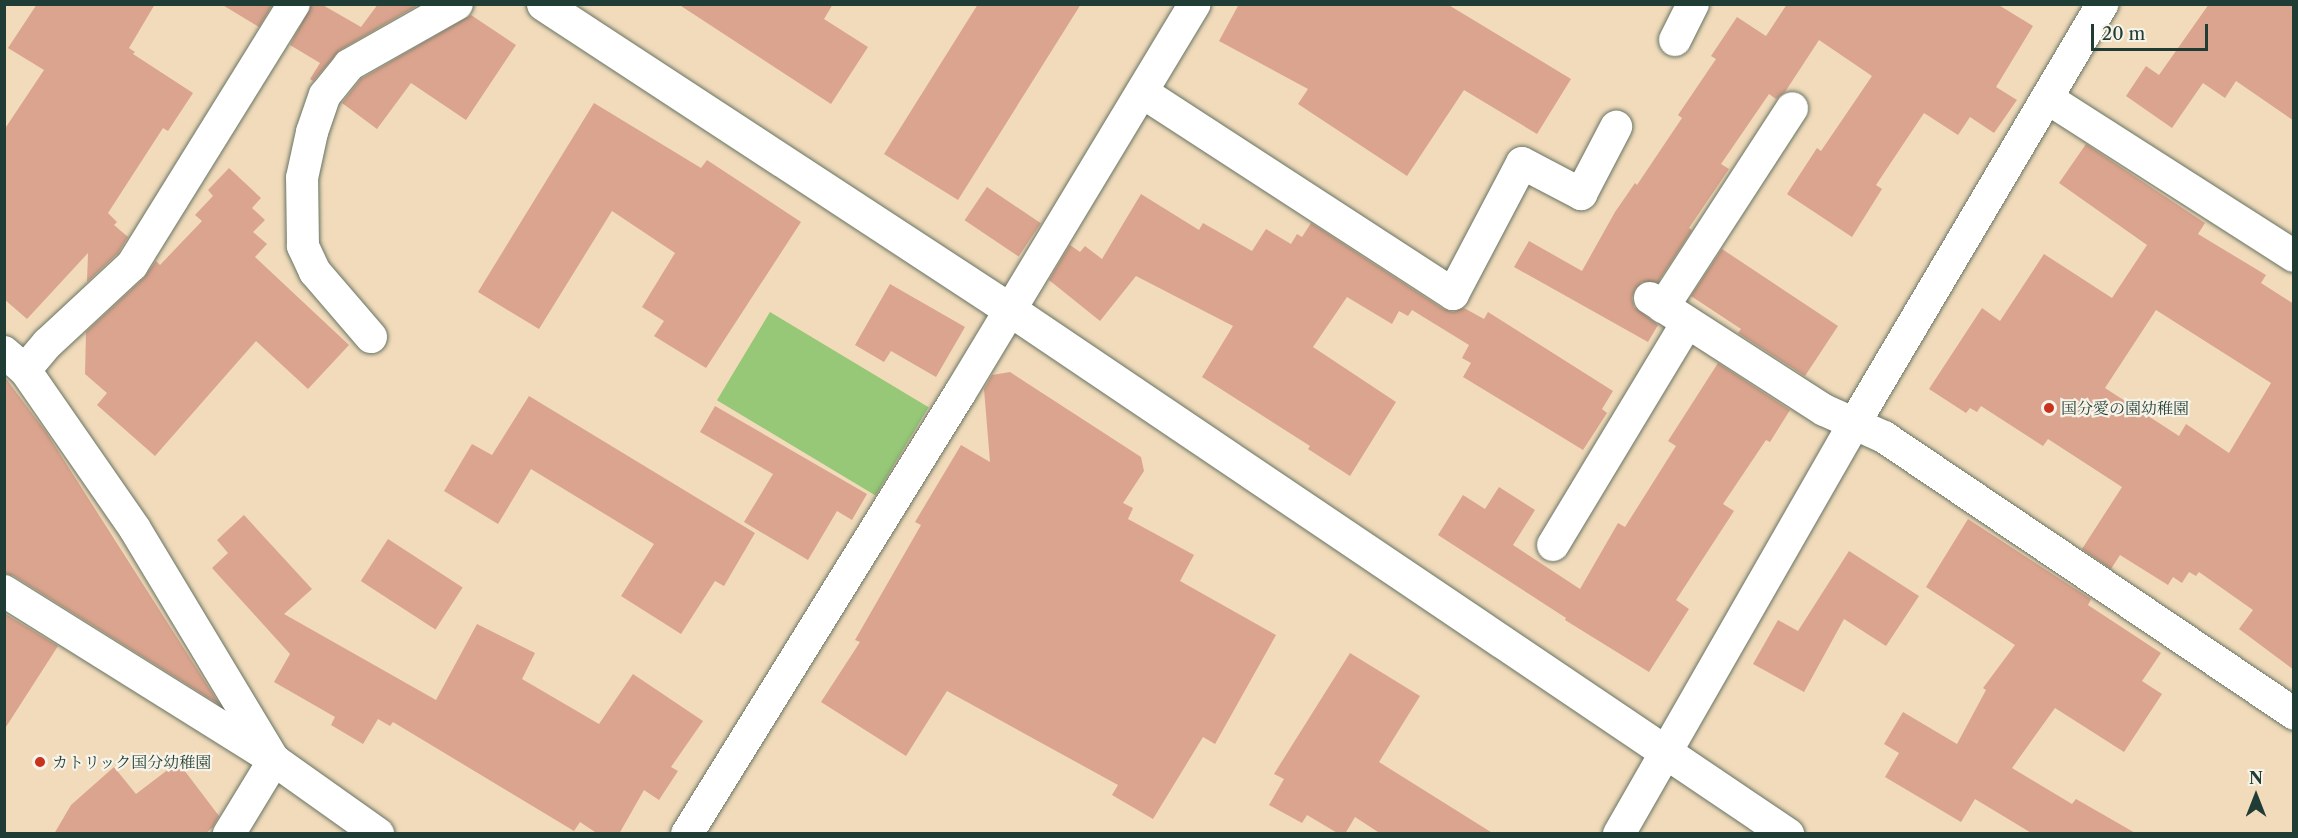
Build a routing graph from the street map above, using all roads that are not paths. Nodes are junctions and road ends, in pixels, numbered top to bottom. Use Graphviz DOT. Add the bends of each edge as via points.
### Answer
graph roads {
  1 [pos="294,4"];
  2 [pos="458,4"];
  3 [pos="543,4"];
  4 [pos="1196,4"];
  5 [pos="1692,4"];
  6 [pos="2102,4"];
  7 [pos="1675,40"];
  8 [pos="1142,92"];
  9 [pos="2047,98"];
  10 [pos="1792,108"];
  11 [pos="1616,127"];
  12 [pos="2294,256"];
  13 [pos="1009,309"];
  14 [pos="1667,309"];
  15 [pos="371,337"];
  16 [pos="15,361"];
  17 [pos="1854,424"];
  18 [pos="1553,545"];
  19 [pos="4,591"];
  20 [pos="2294,714"];
  21 [pos="1665,754"];
  22 [pos="274,760"];
  23 [pos="229,834"];
  24 [pos="378,834"];
  25 [pos="687,834"];
  26 [pos="1619,834"];
  27 [pos="1787,834"];
  1 -- 16 [label="street" via="132,265 48,343"];
  2 -- 15 [label="street" via="348,65 325,94 312,132 302,178 303,246 315,272"];
  3 -- 13 [label="street"];
  4 -- 8 [label="street"];
  5 -- 7 [label="street"];
  6 -- 9 [label="street"];
  8 -- 11 [label="street" via="1453,294 1522,163 1581,194"];
  8 -- 13 [label="street"];
  9 -- 12 [label="street"];
  9 -- 17 [label="street"];
  10 -- 14 [label="street"];
  13 -- 21 [label="street"];
  13 -- 25 [label="street"];
  14 -- 17 [label="street" via="1824,410"];
  14 -- 18 [label="street"];
  16 -- 22 [label="street" via="135,529"];
  17 -- 20 [label="street" via="1884,437"];
  17 -- 21 [label="street"];
  19 -- 22 [label="street"];
  21 -- 26 [label="street"];
  21 -- 27 [label="street"];
  22 -- 23 [label="street"];
  22 -- 24 [label="street"];
}
